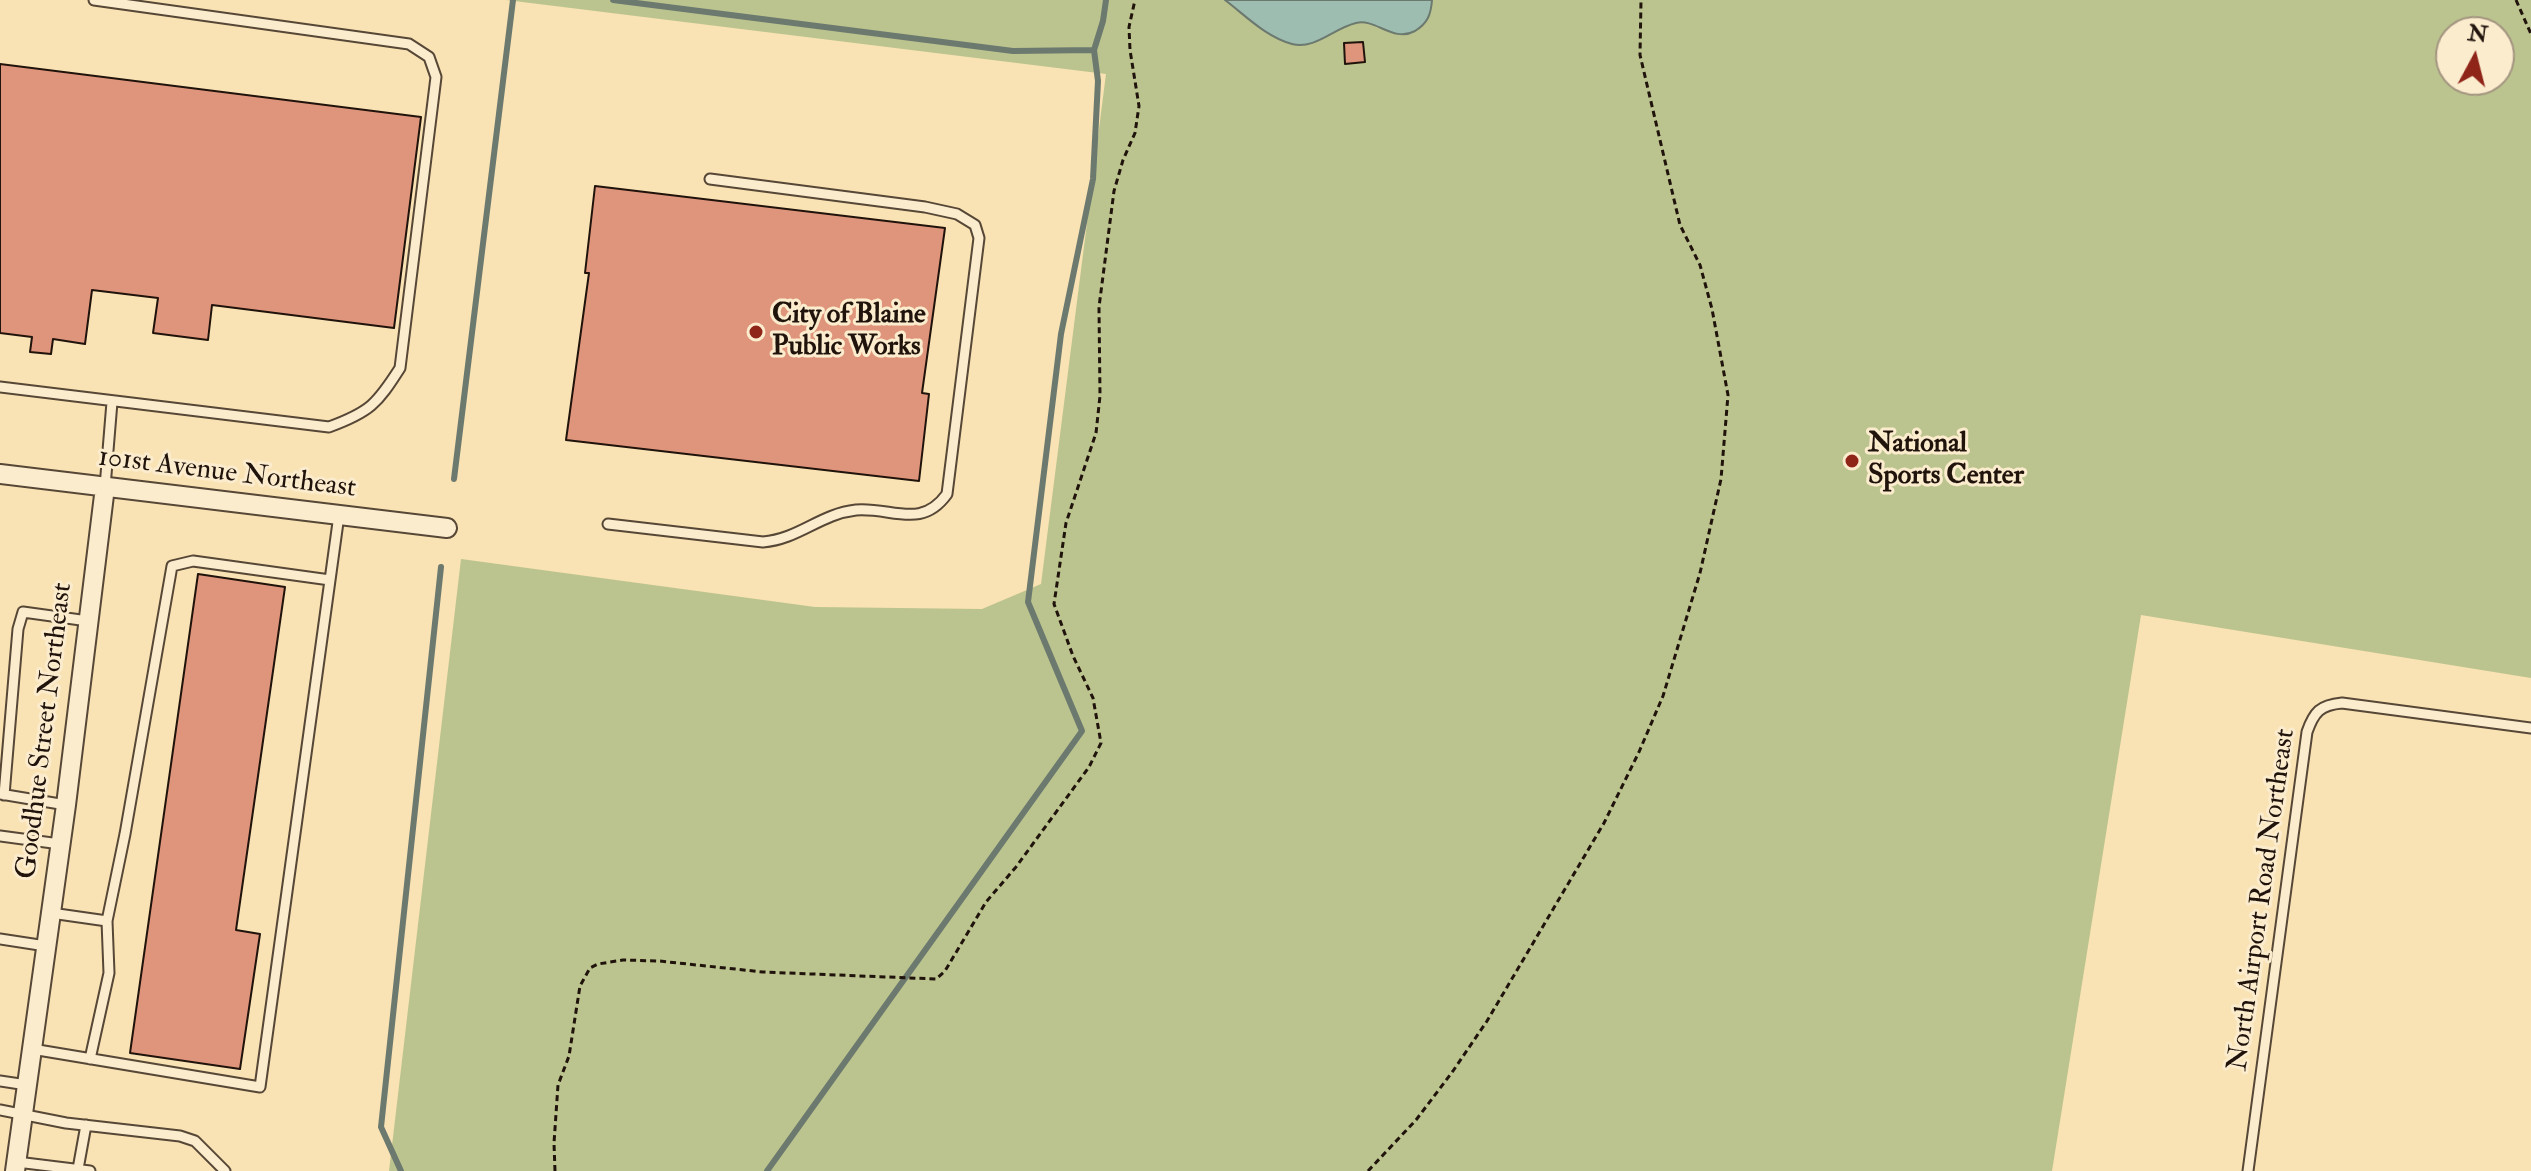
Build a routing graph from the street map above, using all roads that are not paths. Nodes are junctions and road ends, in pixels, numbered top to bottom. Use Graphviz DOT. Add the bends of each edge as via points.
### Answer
graph roads {
  1 [pos="94,0"];
  2 [pos="710,179"];
  3 [pos="0,387"];
  4 [pos="112,402"];
  5 [pos="0,474"];
  6 [pos="105,487"];
  7 [pos="339,515"];
  8 [pos="608,524"];
  9 [pos="447,528"];
  10 [pos="330,580"];
  11 [pos="88,621"];
  12 [pos="2531,728"];
  13 [pos="2,794"];
  14 [pos="66,805"];
  15 [pos="0,836"];
  16 [pos="60,844"];
  17 [pos="51,913"];
  18 [pos="107,921"];
  19 [pos="0,939"];
  20 [pos="46,946"];
  21 [pos="32,1049"];
  22 [pos="90,1059"];
  23 [pos="0,1081"];
  24 [pos="27,1085"];
  25 [pos="0,1110"];
  26 [pos="24,1112"];
  27 [pos="86,1125"];
  28 [pos="16,1166"];
  29 [pos="78,1169"];
  30 [pos="90,1171"];
  31 [pos="225,1171"];
  32 [pos="2248,1171"];
  1 -- 4 [label="lane" via="409,44 429,57 436,77 400,368 378,401 329,427"];
  2 -- 8 [label="lane" via="925,207 957,214 975,225 979,238 947,494 937,508 918,515 859,510 834,514 782,541"];
  3 -- 4 [label="lane"];
  4 -- 6 [label="lane"];
  5 -- 6 [label="street, 101st Avenue Northeast"];
  6 -- 7 [label="street, 101st Avenue Northeast"];
  6 -- 11 [label="street, Goodhue Street Northeast"];
  7 -- 9 [label="street, 101st Avenue Northeast"];
  7 -- 10 [label="lane"];
  10 -- 18 [label="lane" via="193,561 172,566"];
  10 -- 22 [label="lane" via="260,1087"];
  11 -- 13 [label="lane" via="23,612"];
  11 -- 14 [label="street, Goodhue Street Northeast"];
  12 -- 32 [label="lane, North Airport Road Northeast" via="2342,703 2324,705 2313,715"];
  13 -- 14 [label="lane"];
  14 -- 16 [label="street, Goodhue Street Northeast"];
  15 -- 16 [label="lane"];
  16 -- 17 [label="street, Goodhue Street Northeast"];
  17 -- 18 [label="lane"];
  17 -- 20 [label="street, Goodhue Street Northeast"];
  18 -- 22 [label="lane" via="109,973"];
  19 -- 20 [label="lane"];
  20 -- 21 [label="street, Goodhue Street Northeast"];
  21 -- 22 [label="lane"];
  21 -- 24 [label="street, Goodhue Street Northeast"];
  23 -- 24 [label="lane"];
  24 -- 26 [label="street, Goodhue Street Northeast"];
  25 -- 26 [label="lane"];
  26 -- 27 [label="lane"];
  26 -- 28 [label="street, Goodhue Street Northeast"];
  27 -- 29 [label="lane"];
  27 -- 31 [label="lane" via="180,1136 195,1141"];
  28 -- 29 [label="lane"];
  29 -- 30 [label="lane"];
}
